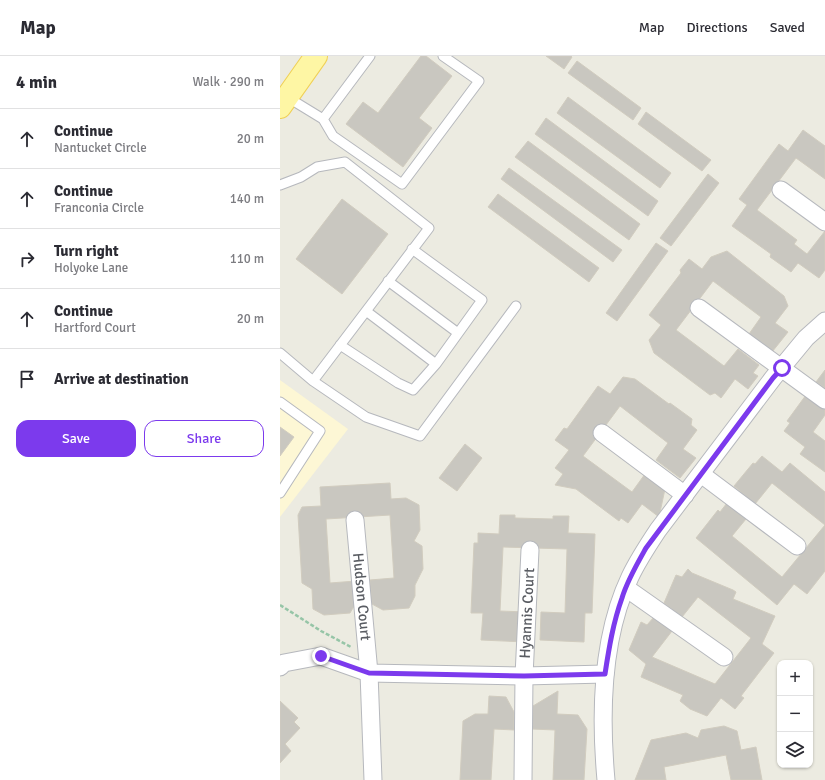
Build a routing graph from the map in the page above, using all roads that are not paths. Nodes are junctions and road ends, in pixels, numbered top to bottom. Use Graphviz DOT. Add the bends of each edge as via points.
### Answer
graph roads {
  1 [pos="309,56"];
  2 [pos="316,56"];
  3 [pos="370,56"];
  4 [pos="443,56"];
  5 [pos="284,102"];
  6 [pos="323,119"];
  7 [pos="280,185"];
  8 [pos="781,190"];
  9 [pos="825,222"];
  10 [pos="412,250"];
  11 [pos="388,281"];
  12 [pos="516,306"];
  13 [pos="699,308"];
  14 [pos="366,311"];
  15 [pos="825,321"];
  16 [pos="458,333"];
  17 [pos="340,345"];
  18 [pos="280,353"];
  19 [pos="436,364"];
  20 [pos="782,368"];
  21 [pos="313,381"];
  22 [pos="825,400"];
  23 [pos="280,402"];
  24 [pos="602,433"];
  25 [pos="701,474"];
  26 [pos="280,493"];
  27 [pos="685,495"];
  28 [pos="355,520"];
  29 [pos="797,546"];
  30 [pos="530,550"];
  31 [pos="626,588"];
  32 [pos="724,657"];
  33 [pos="280,667"];
  34 [pos="369,673"];
  35 [pos="605,674"];
  36 [pos="524,676"];
  37 [pos="373,780"];
  38 [pos="523,780"];
  39 [pos="606,780"];
  1 -- 5 [label="main road"];
  2 -- 5 [label="main road"];
  3 -- 6 [label="lane"];
  4 -- 6 [label="lane" via="479,81 402,184 333,136"];
  5 -- 6 [label="lane"];
  7 -- 10 [label="lane" via="317,167 345,162 429,228"];
  8 -- 9 [label="street"];
  10 -- 11 [label="lane"];
  10 -- 16 [label="lane" via="482,300"];
  11 -- 14 [label="lane"];
  11 -- 16 [label="lane"];
  12 -- 21 [label="lane" via="420,436 366,417"];
  13 -- 20 [label="street"];
  14 -- 17 [label="lane"];
  14 -- 19 [label="lane"];
  15 -- 20 [label="street" via="806,338"];
  16 -- 19 [label="lane"];
  17 -- 19 [label="lane" via="398,384 413,390"];
  17 -- 21 [label="lane"];
  18 -- 21 [label="lane"];
  20 -- 22 [label="street"];
  20 -- 25 [label="street"];
  23 -- 26 [label="lane" via="320,431"];
  24 -- 27 [label="street"];
  25 -- 27 [label="street"];
  25 -- 29 [label="street"];
  27 -- 31 [label="street" via="646,548"];
  28 -- 34 [label="street, Hudson Court"];
  30 -- 36 [label="street, Hyannis Court"];
  31 -- 32 [label="street"];
  31 -- 35 [label="street" via="612,632"];
  33 -- 34 [label="street" via="284,663 321,656"];
  34 -- 36 [label="street"];
  34 -- 37 [label="street, Hudson Court"];
  35 -- 36 [label="street"];
  35 -- 39 [label="street" via="603,743"];
  36 -- 38 [label="street, Hyannis Court"];
}
